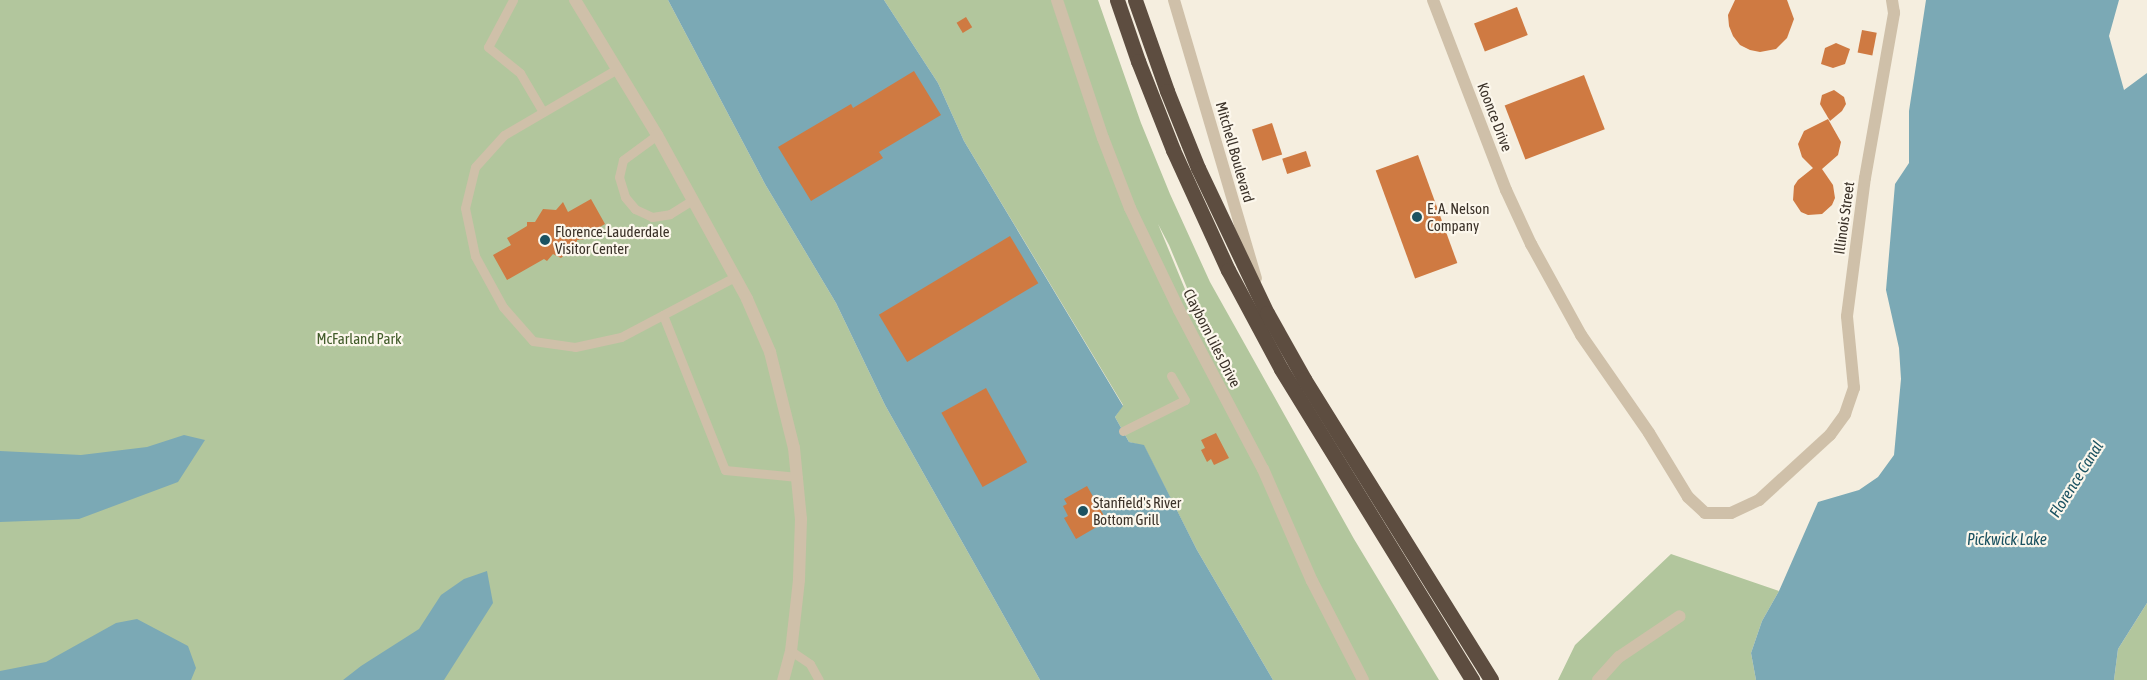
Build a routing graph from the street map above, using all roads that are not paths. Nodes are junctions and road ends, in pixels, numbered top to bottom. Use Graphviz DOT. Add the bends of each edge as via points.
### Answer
graph roads {
  1 [pos="513,0"];
  2 [pos="575,0"];
  3 [pos="1057,0"];
  4 [pos="1117,0"];
  5 [pos="1135,0"];
  6 [pos="1174,0"];
  7 [pos="1433,0"];
  8 [pos="1892,0"];
  9 [pos="617,69"];
  10 [pos="543,112"];
  11 [pos="657,135"];
  12 [pos="692,200"];
  13 [pos="735,277"];
  14 [pos="1267,313"];
  15 [pos="663,315"];
  16 [pos="1171,376"];
  17 [pos="1123,431"];
  18 [pos="1830,434"];
  19 [pos="798,477"];
  20 [pos="1680,616"];
  21 [pos="791,651"];
  22 [pos="783,680"];
  23 [pos="819,680"];
  24 [pos="1363,680"];
  25 [pos="1472,680"];
  26 [pos="1491,680"];
  27 [pos="1598,680"];
  1 -- 10 [label="lane" via="488,47 520,73"];
  2 -- 9 [label="street"];
  3 -- 24 [label="street, Clayborn Liles Drive" via="1130,208 1263,469 1312,581"];
  4 -- 25 [label="highway" via="1173,150 1228,270 1281,369"];
  5 -- 14 [label="highway" via="1198,168"];
  6 -- 14 [label="street, Mitchell Boulevard"];
  7 -- 18 [label="street, Koonce Drive" via="1506,190 1531,244 1581,335 1649,433 1688,497 1705,512 1731,513 1759,500"];
  8 -- 18 [label="street, Illinois Street" via="1894,13 1847,316 1854,388 1845,414"];
  9 -- 10 [label="lane"];
  9 -- 11 [label="street"];
  10 -- 15 [label="lane" via="504,135 475,167 465,208 474,256 503,307 534,340 575,347 621,337"];
  11 -- 12 [label="street"];
  11 -- 12 [label="lane" via="623,160 619,178 625,197 635,209 652,217 670,214"];
  12 -- 13 [label="street"];
  13 -- 15 [label="lane"];
  13 -- 19 [label="street" via="770,352"];
  14 -- 26 [label="highway" via="1304,379"];
  15 -- 19 [label="lane" via="725,470"];
  16 -- 17 [label="lane" via="1185,400"];
  19 -- 21 [label="street" via="801,519 799,580"];
  20 -- 27 [label="street" via="1619,657"];
  21 -- 22 [label="street"];
  21 -- 23 [label="lane" via="810,664"];
}
